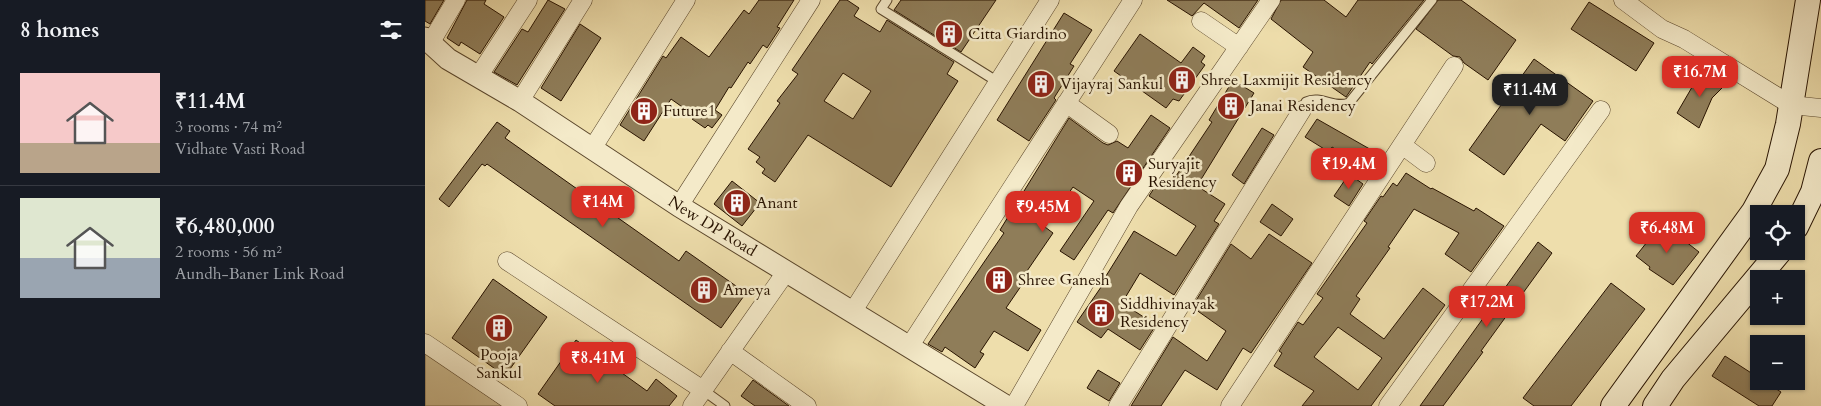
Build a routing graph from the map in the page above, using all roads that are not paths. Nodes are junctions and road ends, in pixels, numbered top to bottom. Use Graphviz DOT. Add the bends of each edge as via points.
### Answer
graph roads {
  1 [pos="456,0"];
  2 [pos="528,0"];
  3 [pos="583,0"];
  4 [pos="686,0"];
  5 [pos="811,0"];
  6 [pos="887,0"];
  7 [pos="1133,0"];
  8 [pos="1271,0"];
  9 [pos="1432,0"];
  10 [pos="1623,0"];
  11 [pos="1809,0"];
  12 [pos="1045,2"];
  13 [pos="1201,20"];
  14 [pos="428,40"];
  15 [pos="1239,47"];
  16 [pos="1454,66"];
  17 [pos="478,77"];
  18 [pos="998,82"];
  19 [pos="520,101"];
  20 [pos="1066,103"];
  21 [pos="1791,105"];
  22 [pos="1821,108"];
  23 [pos="1302,110"];
  24 [pos="1601,110"];
  25 [pos="1109,134"];
  26 [pos="1402,145"];
  27 [pos="592,149"];
  28 [pos="1821,161"];
  29 [pos="1426,163"];
  30 [pos="679,206"];
  31 [pos="1805,208"];
  32 [pos="1772,260"];
  33 [pos="507,262"];
  34 [pos="786,272"];
  35 [pos="853,312"];
  36 [pos="425,342"];
  37 [pos="909,347"];
  38 [pos="730,351"];
  39 [pos="703,390"];
  40 [pos="518,406"];
  41 [pos="691,406"];
  42 [pos="725,406"];
  43 [pos="807,406"];
  44 [pos="1006,406"];
  45 [pos="1014,406"];
  46 [pos="1118,406"];
  47 [pos="1230,406"];
  48 [pos="1387,406"];
  49 [pos="1613,406"];
  50 [pos="1655,406"];
  1 -- 14 [label="street"];
  2 -- 17 [label="street"];
  3 -- 19 [label="street"];
  4 -- 27 [label="street"];
  5 -- 30 [label="street"];
  6 -- 18 [label="lane" via="881,9"];
  7 -- 20 [label="street"];
  8 -- 15 [label="street"];
  9 -- 23 [label="lane" via="1349,103 1317,98 1306,102"];
  10 -- 21 [label="street" via="1662,29 1684,39"];
  11 -- 21 [label="main road"];
  12 -- 18 [label="street"];
  13 -- 15 [label="street"];
  14 -- 17 [label="street, New DP Road" via="448,59"];
  15 -- 45 [label="street" via="1129,206"];
  16 -- 26 [label="street"];
  17 -- 19 [label="street, New DP Road"];
  18 -- 35 [label="street"];
  19 -- 27 [label="street, New DP Road"];
  20 -- 25 [label="street"];
  20 -- 37 [label="street"];
  21 -- 22 [label="street"];
  21 -- 49 [label="main road" via="1777,170 1754,211"];
  23 -- 46 [label="street"];
  24 -- 48 [label="street"];
  26 -- 29 [label="street"];
  26 -- 47 [label="street"];
  27 -- 30 [label="street, New DP Road"];
  28 -- 31 [label="main road"];
  30 -- 34 [label="street, New DP Road"];
  32 -- 50 [label="main road" via="1673,379"];
  33 -- 39 [label="street"];
  34 -- 35 [label="street, New DP Road"];
  34 -- 38 [label="street"];
  35 -- 37 [label="street, New DP Road"];
  36 -- 40 [label="street"];
  37 -- 44 [label="street, New DP Road"];
  38 -- 39 [label="street"];
  38 -- 43 [label="street"];
  39 -- 41 [label="street"];
  39 -- 42 [label="lane"];
}
